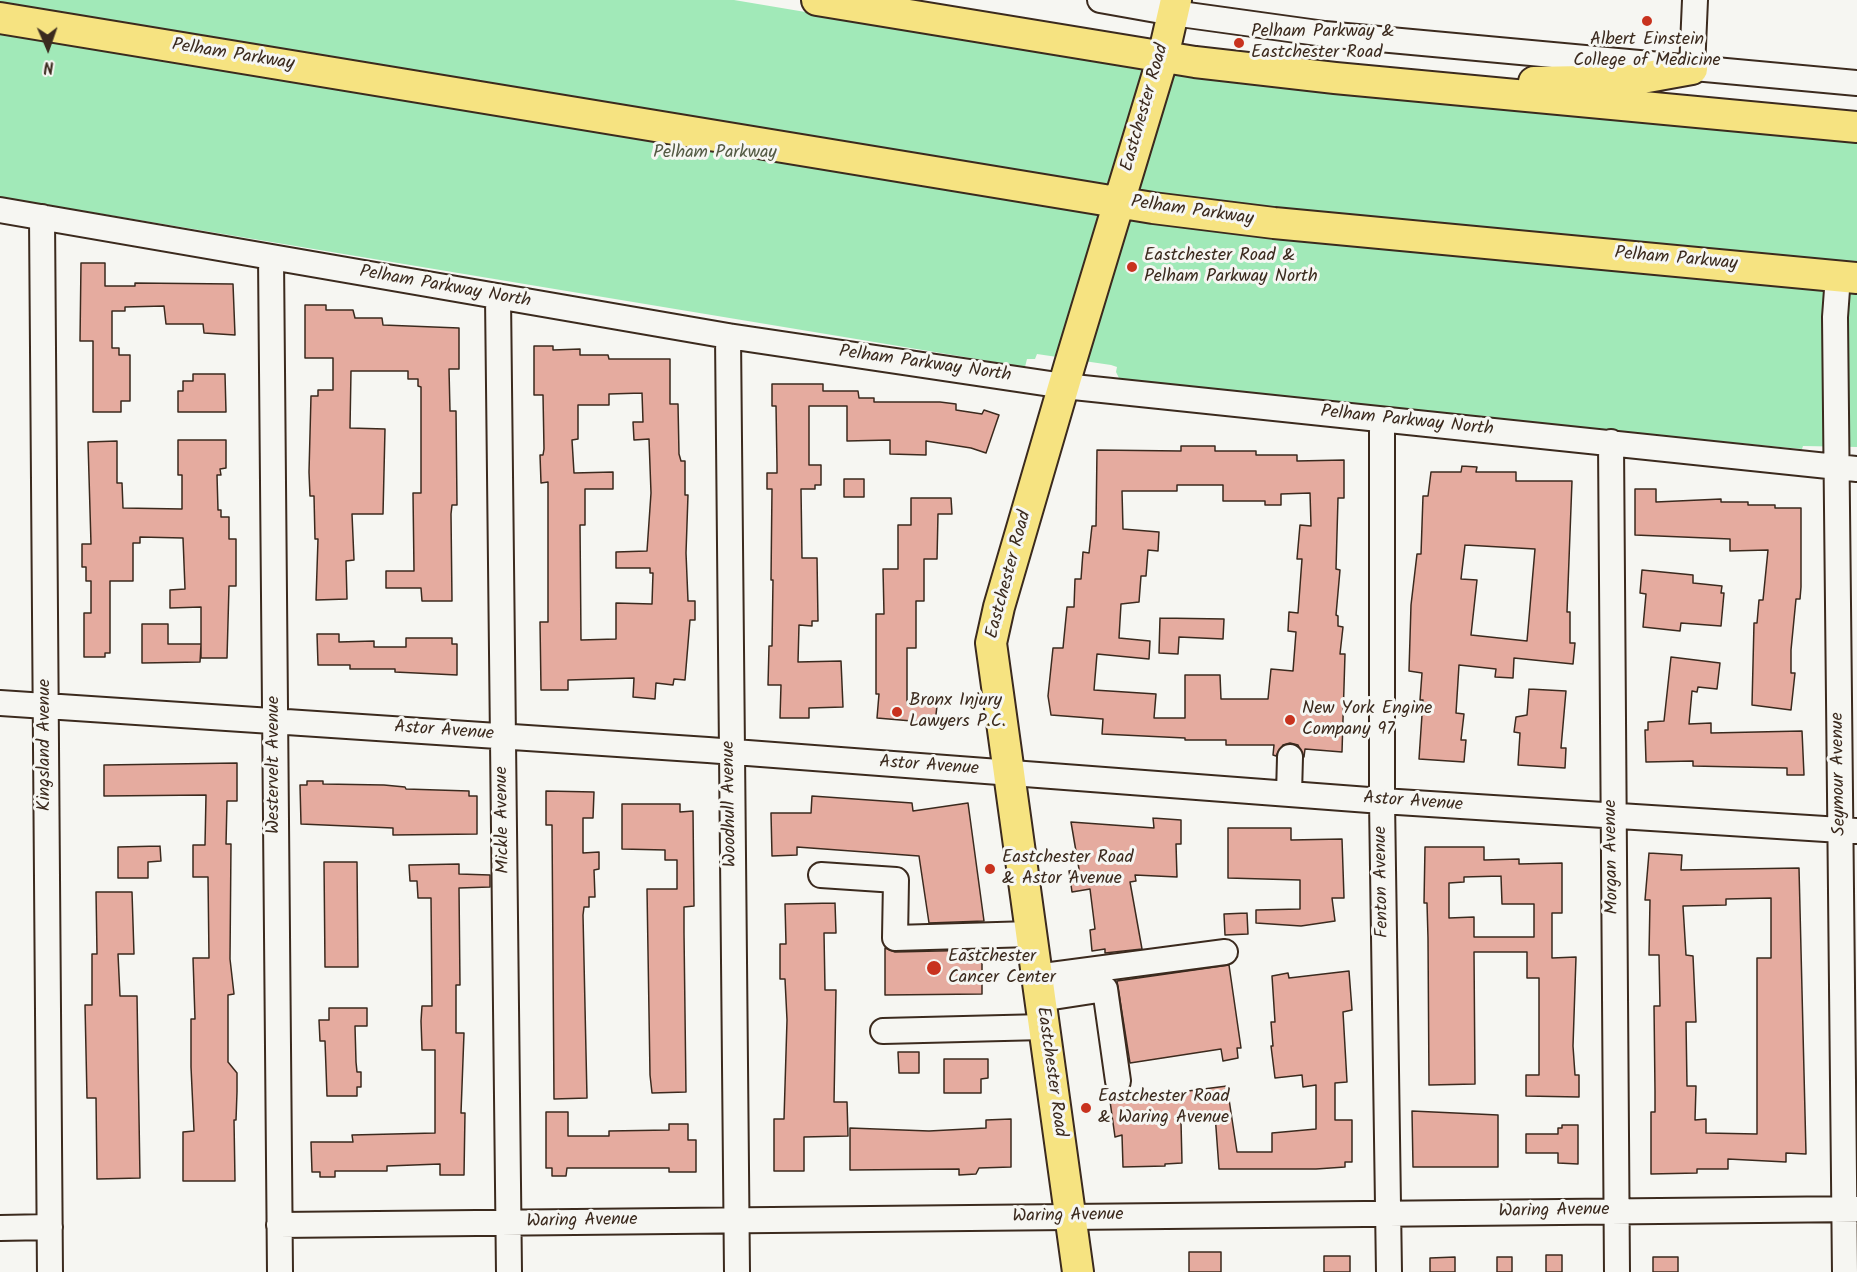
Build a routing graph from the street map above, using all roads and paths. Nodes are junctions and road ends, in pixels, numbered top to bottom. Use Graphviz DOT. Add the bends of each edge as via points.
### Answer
graph roads {
  1 [pos="817,0"];
  2 [pos="1100,0"];
  3 [pos="1695,0"];
  4 [pos="1175,7"];
  5 [pos="0,18"];
  6 [pos="1163,57"];
  7 [pos="1692,69"];
  8 [pos="1857,83"];
  9 [pos="1454,88"];
  10 [pos="1857,128"];
  11 [pos="1119,202"];
  12 [pos="0,210"];
  13 [pos="42,217"];
  14 [pos="271,257"];
  15 [pos="1848,277"];
  16 [pos="498,297"];
  17 [pos="728,336"];
  18 [pos="1064,386"];
  19 [pos="1382,420"];
  20 [pos="1611,442"];
  21 [pos="1847,467"];
  22 [pos="0,703"];
  23 [pos="46,706"];
  24 [pos="275,720"];
  25 [pos="503,736"];
  26 [pos="730,752"];
  27 [pos="1290,757"];
  28 [pos="1008,772"];
  29 [pos="1289,794"];
  30 [pos="1382,801"];
  31 [pos="1612,816"];
  32 [pos="1849,831"];
  33 [pos="821,875"];
  34 [pos="1031,934"];
  35 [pos="1225,952"];
  36 [pos="1040,1001"];
  37 [pos="883,1030"];
  38 [pos="1118,1081"];
  39 [pos="1851,1209"];
  40 [pos="1617,1212"];
  41 [pos="1388,1214"];
  42 [pos="1071,1217"];
  43 [pos="736,1220"];
  44 [pos="508,1223"];
  45 [pos="279,1225"];
  46 [pos="50,1227"];
  47 [pos="0,1228"];
  48 [pos="50,1272"];
  49 [pos="280,1272"];
  50 [pos="509,1272"];
  51 [pos="737,1272"];
  52 [pos="1078,1272"];
  53 [pos="1389,1272"];
  54 [pos="1617,1272"];
  55 [pos="1845,1272"];
  1 -- 6 [label="main road"];
  2 -- 4 [label="street"];
  3 -- 7 [label="street"];
  4 -- 6 [label="main road, Eastchester Road"];
  4 -- 7 [label="street" via="1325,34"];
  5 -- 11 [label="main road, Pelham Parkway"];
  6 -- 9 [label="main road"];
  6 -- 11 [label="main road, Eastchester Road"];
  7 -- 8 [label="street"];
  7 -- 9 [label="main road" via="1631,80 1551,80"];
  9 -- 10 [label="main road"];
  11 -- 15 [label="main road, Pelham Parkway" via="1274,223"];
  11 -- 18 [label="main road, Eastchester Road"];
  12 -- 13 [label="street, Pelham Parkway North"];
  13 -- 14 [label="street, Pelham Parkway North"];
  13 -- 23 [label="street, Kingsland Avenue"];
  14 -- 16 [label="street, Pelham Parkway North"];
  14 -- 24 [label="street, Westervelt Avenue"];
  15 -- 21 [label="street, Seymour Avenue" via="1834,317"];
  16 -- 17 [label="street, Pelham Parkway North"];
  16 -- 25 [label="street, Mickle Avenue"];
  17 -- 18 [label="street, Pelham Parkway North"];
  17 -- 26 [label="street, Woodhull Avenue"];
  18 -- 19 [label="street, Pelham Parkway North"];
  18 -- 28 [label="main road, Eastchester Road" via="991,643"];
  19 -- 20 [label="street, Pelham Parkway North"];
  19 -- 30 [label="street, Fenton Avenue"];
  20 -- 21 [label="street, Pelham Parkway North"];
  20 -- 31 [label="street, Morgan Avenue"];
  21 -- 32 [label="street, Seymour Avenue"];
  22 -- 23 [label="street, Astor Avenue"];
  23 -- 24 [label="street, Astor Avenue"];
  23 -- 46 [label="street, Kingsland Avenue"];
  24 -- 25 [label="street, Astor Avenue"];
  24 -- 45 [label="street, Westervelt Avenue"];
  25 -- 26 [label="street, Astor Avenue"];
  25 -- 44 [label="street, Mickle Avenue"];
  26 -- 28 [label="street, Astor Avenue"];
  26 -- 43 [label="street, Woodhull Avenue"];
  27 -- 29 [label="street"];
  28 -- 29 [label="street, Astor Avenue"];
  28 -- 34 [label="main road, Eastchester Road"];
  29 -- 30 [label="street, Astor Avenue"];
  30 -- 31 [label="street, Astor Avenue"];
  30 -- 41 [label="street, Fenton Avenue"];
  31 -- 32 [label="street, Astor Avenue"];
  31 -- 40 [label="street, Morgan Avenue"];
  32 -- 39 [label="street, Seymour Avenue"];
  33 -- 34 [label="street" via="896,880 895,938"];
  34 -- 36 [label="main road, Eastchester Road"];
  35 -- 36 [label="street"];
  36 -- 37 [label="street"];
  36 -- 38 [label="street" via="1105,989"];
  36 -- 42 [label="main road, Eastchester Road"];
  39 -- 40 [label="street, Waring Avenue"];
  39 -- 55 [label="street, Seymour Avenue"];
  40 -- 41 [label="street, Waring Avenue"];
  40 -- 54 [label="street, Morgan Avenue"];
  41 -- 42 [label="street, Waring Avenue"];
  41 -- 53 [label="street, Fenton Avenue"];
  42 -- 43 [label="street, Waring Avenue"];
  42 -- 52 [label="main road, Eastchester Road"];
  43 -- 44 [label="street, Waring Avenue"];
  43 -- 51 [label="street, Woodhull Avenue"];
  44 -- 45 [label="street, Waring Avenue"];
  44 -- 50 [label="street, Mickle Avenue"];
  45 -- 49 [label="street, Westervelt Avenue"];
  46 -- 47 [label="street"];
  46 -- 48 [label="street, Kingsland Avenue"];
}
